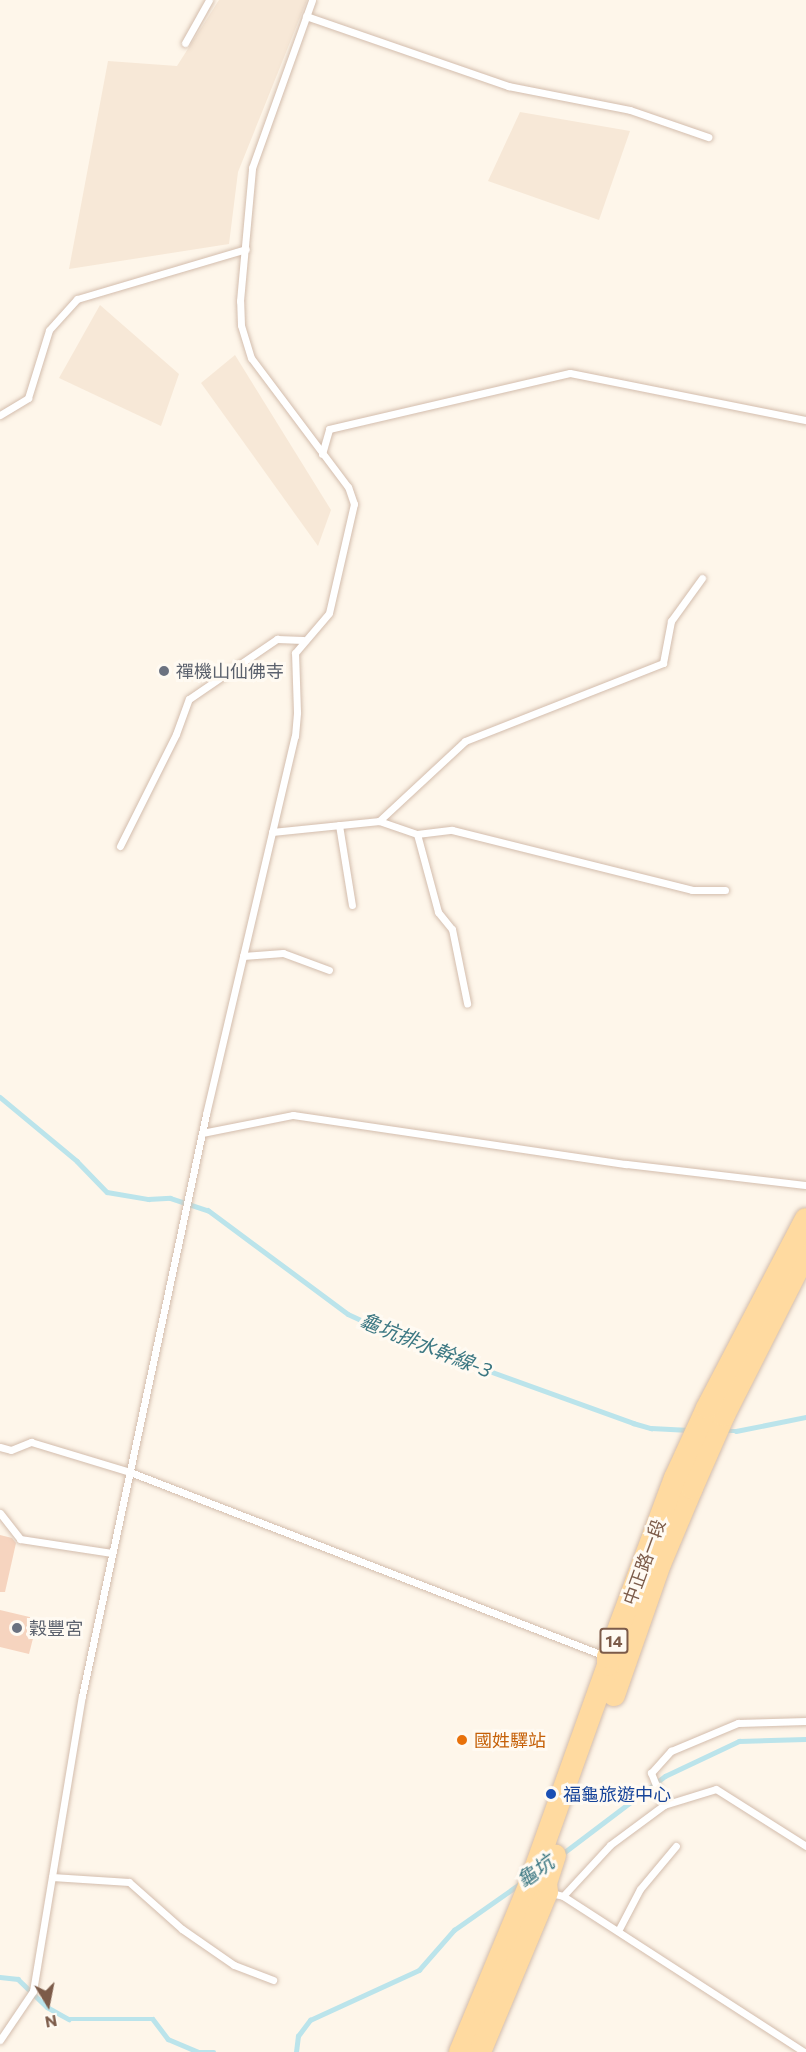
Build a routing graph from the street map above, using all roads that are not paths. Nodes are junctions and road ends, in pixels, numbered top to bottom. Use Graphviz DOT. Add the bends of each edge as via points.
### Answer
graph roads {
  1 [pos="209,0"];
  2 [pos="312,0"];
  3 [pos="306,15"];
  4 [pos="186,43"];
  5 [pos="708,137"];
  6 [pos="246,249"];
  7 [pos="0,415"];
  8 [pos="806,420"];
  9 [pos="322,454"];
  10 [pos="702,578"];
  11 [pos="303,640"];
  12 [pos="379,821"];
  13 [pos="339,825"];
  14 [pos="272,832"];
  15 [pos="417,834"];
  16 [pos="120,846"];
  17 [pos="724,890"];
  18 [pos="352,905"];
  19 [pos="243,956"];
  20 [pos="329,970"];
  21 [pos="468,1004"];
  22 [pos="202,1133"];
  23 [pos="806,1185"];
  24 [pos="806,1219"];
  25 [pos="806,1253"];
  26 [pos="707,1430"];
  27 [pos="0,1448"];
  28 [pos="130,1472"];
  29 [pos="0,1513"];
  30 [pos="112,1553"];
  31 [pos="616,1660"];
  32 [pos="806,1721"];
  33 [pos="664,1805"];
  34 [pos="675,1846"];
  35 [pos="806,1846"];
  36 [pos="52,1877"];
  37 [pos="546,1889"];
  38 [pos="618,1931"];
  39 [pos="273,1980"];
  40 [pos="0,2040"];
  41 [pos="460,2052"];
  42 [pos="480,2052"];
  43 [pos="804,2052"];
  1 -- 4 [label="lane"];
  2 -- 3 [label="lane"];
  3 -- 5 [label="lane" via="508,86 630,110"];
  3 -- 6 [label="lane" via="252,168"];
  6 -- 7 [label="lane" via="77,299 49,330 28,398"];
  6 -- 9 [label="lane" via="241,325 251,358"];
  8 -- 9 [label="lane" via="570,373 329,429"];
  9 -- 11 [label="lane" via="348,487 354,504 329,613"];
  10 -- 12 [label="lane" via="671,621 663,663 465,741"];
  11 -- 14 [label="lane" via="295,653 295,736"];
  11 -- 16 [label="lane" via="277,639 189,699 176,734"];
  12 -- 13 [label="lane"];
  12 -- 15 [label="lane"];
  13 -- 14 [label="lane"];
  13 -- 18 [label="lane"];
  14 -- 19 [label="lane"];
  15 -- 17 [label="lane" via="452,830 692,890"];
  15 -- 21 [label="lane" via="438,912 452,929"];
  19 -- 20 [label="lane" via="283,953"];
  19 -- 22 [label="lane"];
  22 -- 23 [label="lane" via="293,1115 626,1164"];
  22 -- 28 [label="lane"];
  24 -- 26 [label="main road, 中正路一段 / 14"];
  25 -- 26 [label="main road, 中正路一段 / 14"];
  26 -- 31 [label="main road, 中正路一段 / 14" via="660,1564"];
  27 -- 28 [label="lane" via="11,1450 31,1442"];
  28 -- 30 [label="lane"];
  28 -- 31 [label="lane"];
  29 -- 30 [label="lane" via="20,1539"];
  30 -- 36 [label="lane" via="82,1696"];
  31 -- 37 [label="main road, 中正路一段 / 14" via="608,1665 552,1843"];
  32 -- 33 [label="lane" via="738,1723 671,1751 651,1773"];
  33 -- 35 [label="lane" via="716,1789"];
  33 -- 37 [label="lane"];
  34 -- 38 [label="lane" via="640,1890"];
  36 -- 39 [label="lane" via="129,1882 182,1929 234,1965"];
  36 -- 40 [label="lane" via="33,1991"];
  37 -- 38 [label="lane"];
  37 -- 41 [label="main road, 中正路一段 / 14"];
  37 -- 42 [label="main road, 中正路一段 / 14"];
  38 -- 43 [label="lane"];
}
